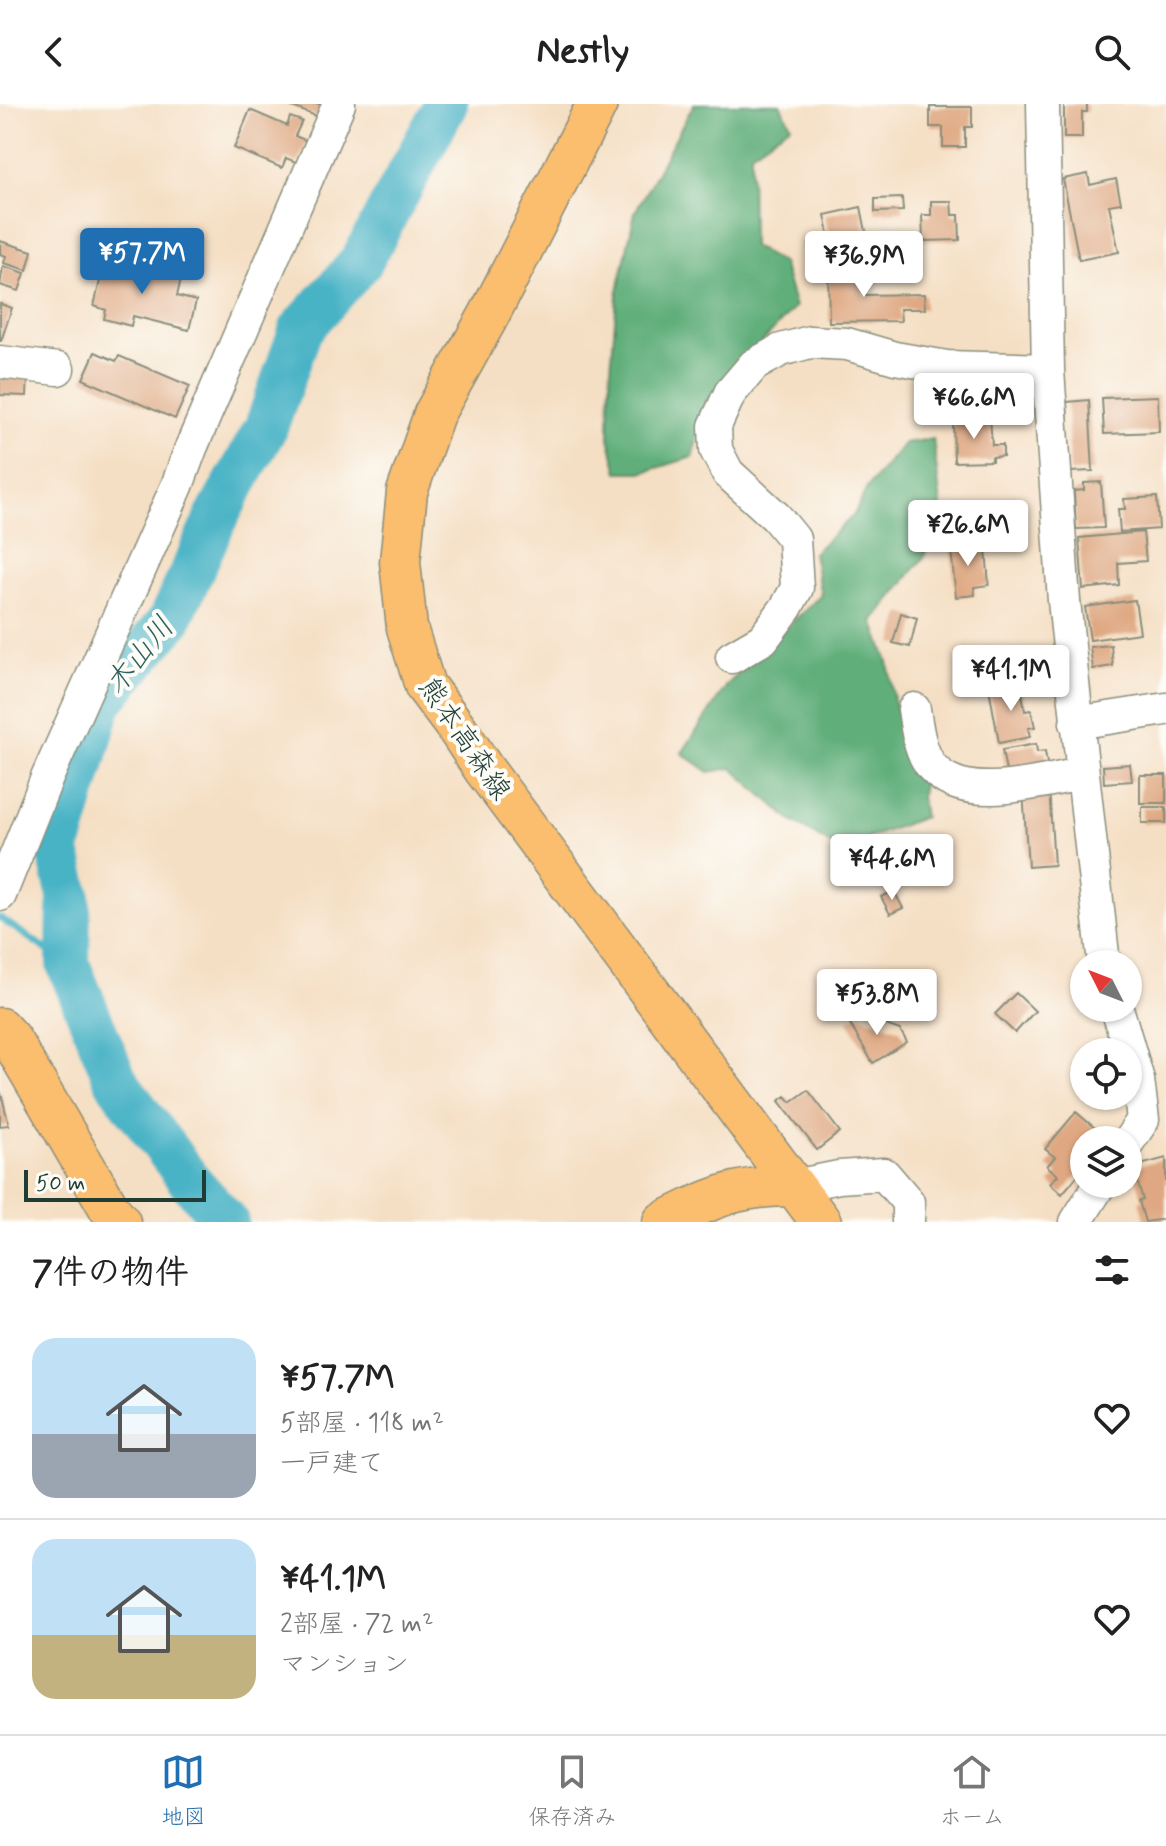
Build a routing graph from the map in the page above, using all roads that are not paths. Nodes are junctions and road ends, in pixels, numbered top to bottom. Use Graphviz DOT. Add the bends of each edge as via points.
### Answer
graph roads {
  1 [pos="339,104"];
  2 [pos="597,104"];
  3 [pos="1043,104"];
  4 [pos="0,362"];
  5 [pos="58,369"];
  6 [pos="1048,370"];
  7 [pos="732,657"];
  8 [pos="914,709"];
  9 [pos="1166,709"];
  10 [pos="1076,723"];
  11 [pos="1082,774"];
  12 [pos="0,895"];
  13 [pos="1102,950"];
  14 [pos="1121,1022"];
  15 [pos="0,1028"];
  16 [pos="1146,1131"];
  17 [pos="794,1186"];
  18 [pos="1091,1198"];
  19 [pos="120,1222"];
  20 [pos="663,1222"];
  21 [pos="821,1222"];
  22 [pos="908,1222"];
  23 [pos="1076,1222"];
  1 -- 12 [label="street"];
  2 -- 17 [label="main road, 熊本高森線" via="434,414 407,492 400,562 407,628 425,686"];
  3 -- 6 [label="street"];
  4 -- 5 [label="street"];
  6 -- 7 [label="street" via="947,367 847,344 810,342 754,365 730,393 715,426 716,450 728,473 794,539 797,588 763,639"];
  6 -- 10 [label="street"];
  8 -- 11 [label="street" via="925,754 936,772 957,783 980,790"];
  9 -- 10 [label="street"];
  10 -- 11 [label="street"];
  11 -- 13 [label="street"];
  14 -- 16 [label="street"];
  15 -- 19 [label="main road"];
  17 -- 20 [label="main road" via="742,1189"];
  17 -- 21 [label="main road, 熊本高森線"];
  17 -- 22 [label="street" via="884,1174 908,1202"];
  18 -- 23 [label="street"];
}
